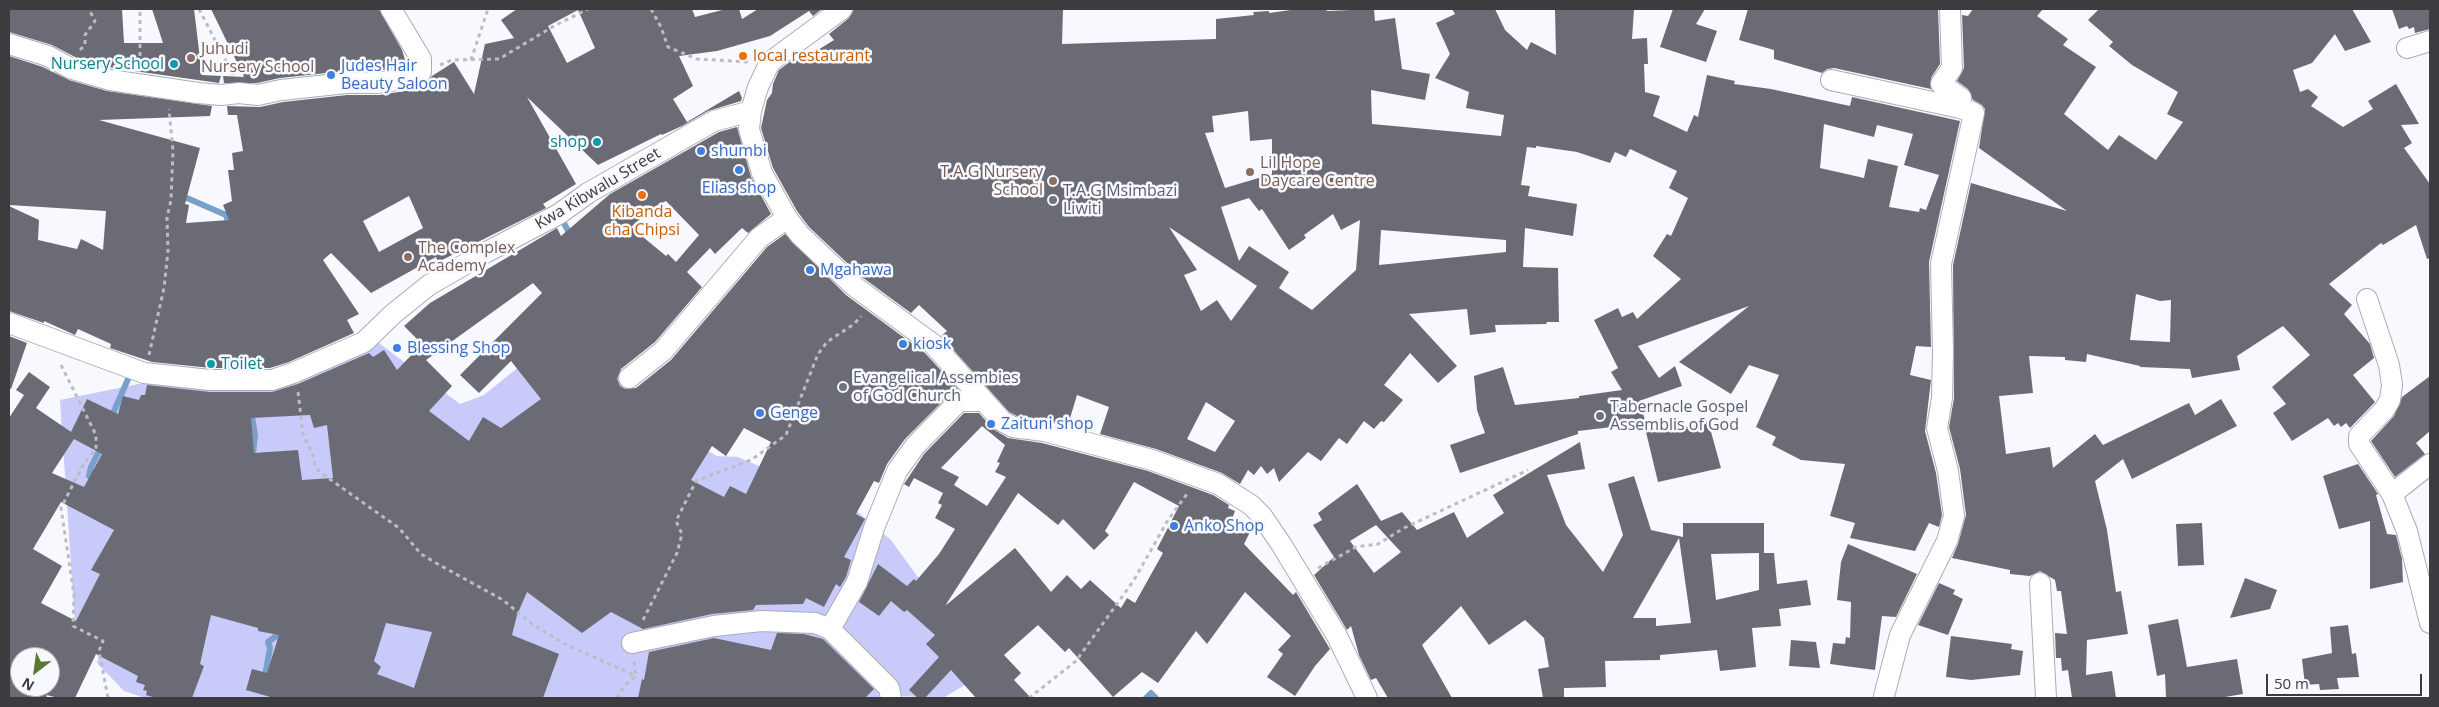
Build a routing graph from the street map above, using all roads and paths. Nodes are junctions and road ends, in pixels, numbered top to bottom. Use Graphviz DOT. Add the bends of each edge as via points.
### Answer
graph roads {
  1 [pos="89,9"];
  2 [pos="140,9"];
  3 [pos="199,9"];
  4 [pos="391,9"];
  5 [pos="488,9"];
  6 [pos="588,9"];
  7 [pos="651,9"];
  8 [pos="842,9"];
  9 [pos="1950,9"];
  10 [pos="2430,42"];
  11 [pos="9,44"];
  12 [pos="2407,48"];
  13 [pos="471,60"];
  14 [pos="770,62"];
  15 [pos="72,69"];
  16 [pos="421,72"];
  17 [pos="1831,80"];
  18 [pos="140,85"];
  19 [pos="169,88"];
  20 [pos="239,93"];
  21 [pos="1960,108"];
  22 [pos="751,111"];
  23 [pos="788,218"];
  24 [pos="2367,298"];
  25 [pos="873,299"];
  26 [pos="9,323"];
  27 [pos="44,336"];
  28 [pos="293,373"];
  29 [pos="144,374"];
  30 [pos="629,378"];
  31 [pos="983,401"];
  32 [pos="2430,464"];
  33 [pos="1528,470"];
  34 [pos="1199,477"];
  35 [pos="2392,494"];
  36 [pos="2040,582"];
  37 [pos="1304,583"];
  38 [pos="2430,623"];
  39 [pos="830,629"];
  40 [pos="632,643"];
  41 [pos="636,676"];
  42 [pos="890,693"];
  43 [pos="1884,696"];
  44 [pos="108,698"];
  45 [pos="617,698"];
  46 [pos="1029,698"];
  47 [pos="1367,698"];
  48 [pos="2046,698"];
  1 -- 15 [label="path" via="95,21 85,35 85,45 78,51"];
  2 -- 18 [label="path"];
  3 -- 20 [label="path" via="227,60"];
  4 -- 16 [label="street" via="418,52"];
  5 -- 13 [label="path"];
  6 -- 13 [label="path" via="499,59"];
  7 -- 14 [label="path" via="668,47 688,57"];
  8 -- 14 [label="street"];
  9 -- 21 [label="street" via="1952,68 1942,84 1961,98"];
  10 -- 12 [label="street"];
  11 -- 15 [label="street" via="48,56"];
  13 -- 16 [label="path" via="452,60"];
  14 -- 22 [label="street"];
  15 -- 18 [label="street"];
  16 -- 20 [label="street" via="416,77 377,83 304,87 258,95"];
  17 -- 21 [label="street"];
  18 -- 19 [label="street"];
  19 -- 20 [label="street" via="221,95"];
  19 -- 29 [label="path" via="173,150 167,218 168,251 164,288"];
  21 -- 43 [label="street" via="1974,113 1941,264 1943,352 1938,428 1954,516 1947,541 1900,635"];
  22 -- 23 [label="street" via="749,129 762,173"];
  22 -- 28 [label="street, Kwa Kibwalu Street" via="714,121 623,172 559,214 429,285 364,342"];
  23 -- 25 [label="street" via="834,269"];
  23 -- 30 [label="street" via="759,238 663,351"];
  24 -- 35 [label="street" via="2389,365 2392,385 2390,400 2359,436 2359,444"];
  25 -- 31 [label="street" via="933,344"];
  25 -- 40 [label="path" via="860,319 826,342 818,354 786,435 751,460 696,481 676,521 682,534 677,553"];
  26 -- 27 [label="street, Kwa Kibwalu Street"];
  27 -- 29 [label="street, Kwa Kibwalu Street"];
  27 -- 44 [label="path" via="71,382 96,435 96,449 84,463 61,508 74,596 73,626 103,641 99,651"];
  28 -- 29 [label="street, Kwa Kibwalu Street" via="272,380 210,380"];
  28 -- 41 [label="path" via="304,434 315,466 321,472 400,528 421,554 503,600 532,624 565,644"];
  31 -- 34 [label="street" via="1002,421 1014,426 1108,447"];
  31 -- 39 [label="street" via="959,400 915,446 897,471 857,582"];
  32 -- 35 [label="street"];
  33 -- 37 [label="path" via="1404,528 1378,544 1356,548 1321,565"];
  34 -- 37 [label="street" via="1218,484 1262,516"];
  34 -- 46 [label="path" via="1168,520 1134,580 1076,661"];
  35 -- 38 [label="street" via="2407,530"];
  36 -- 48 [label="street"];
  37 -- 47 [label="street" via="1337,636"];
  39 -- 40 [label="street" via="815,623 761,621 714,626"];
  39 -- 42 [label="street"];
  40 -- 41 [label="path"];
  41 -- 45 [label="path" via="624,686"];
}
